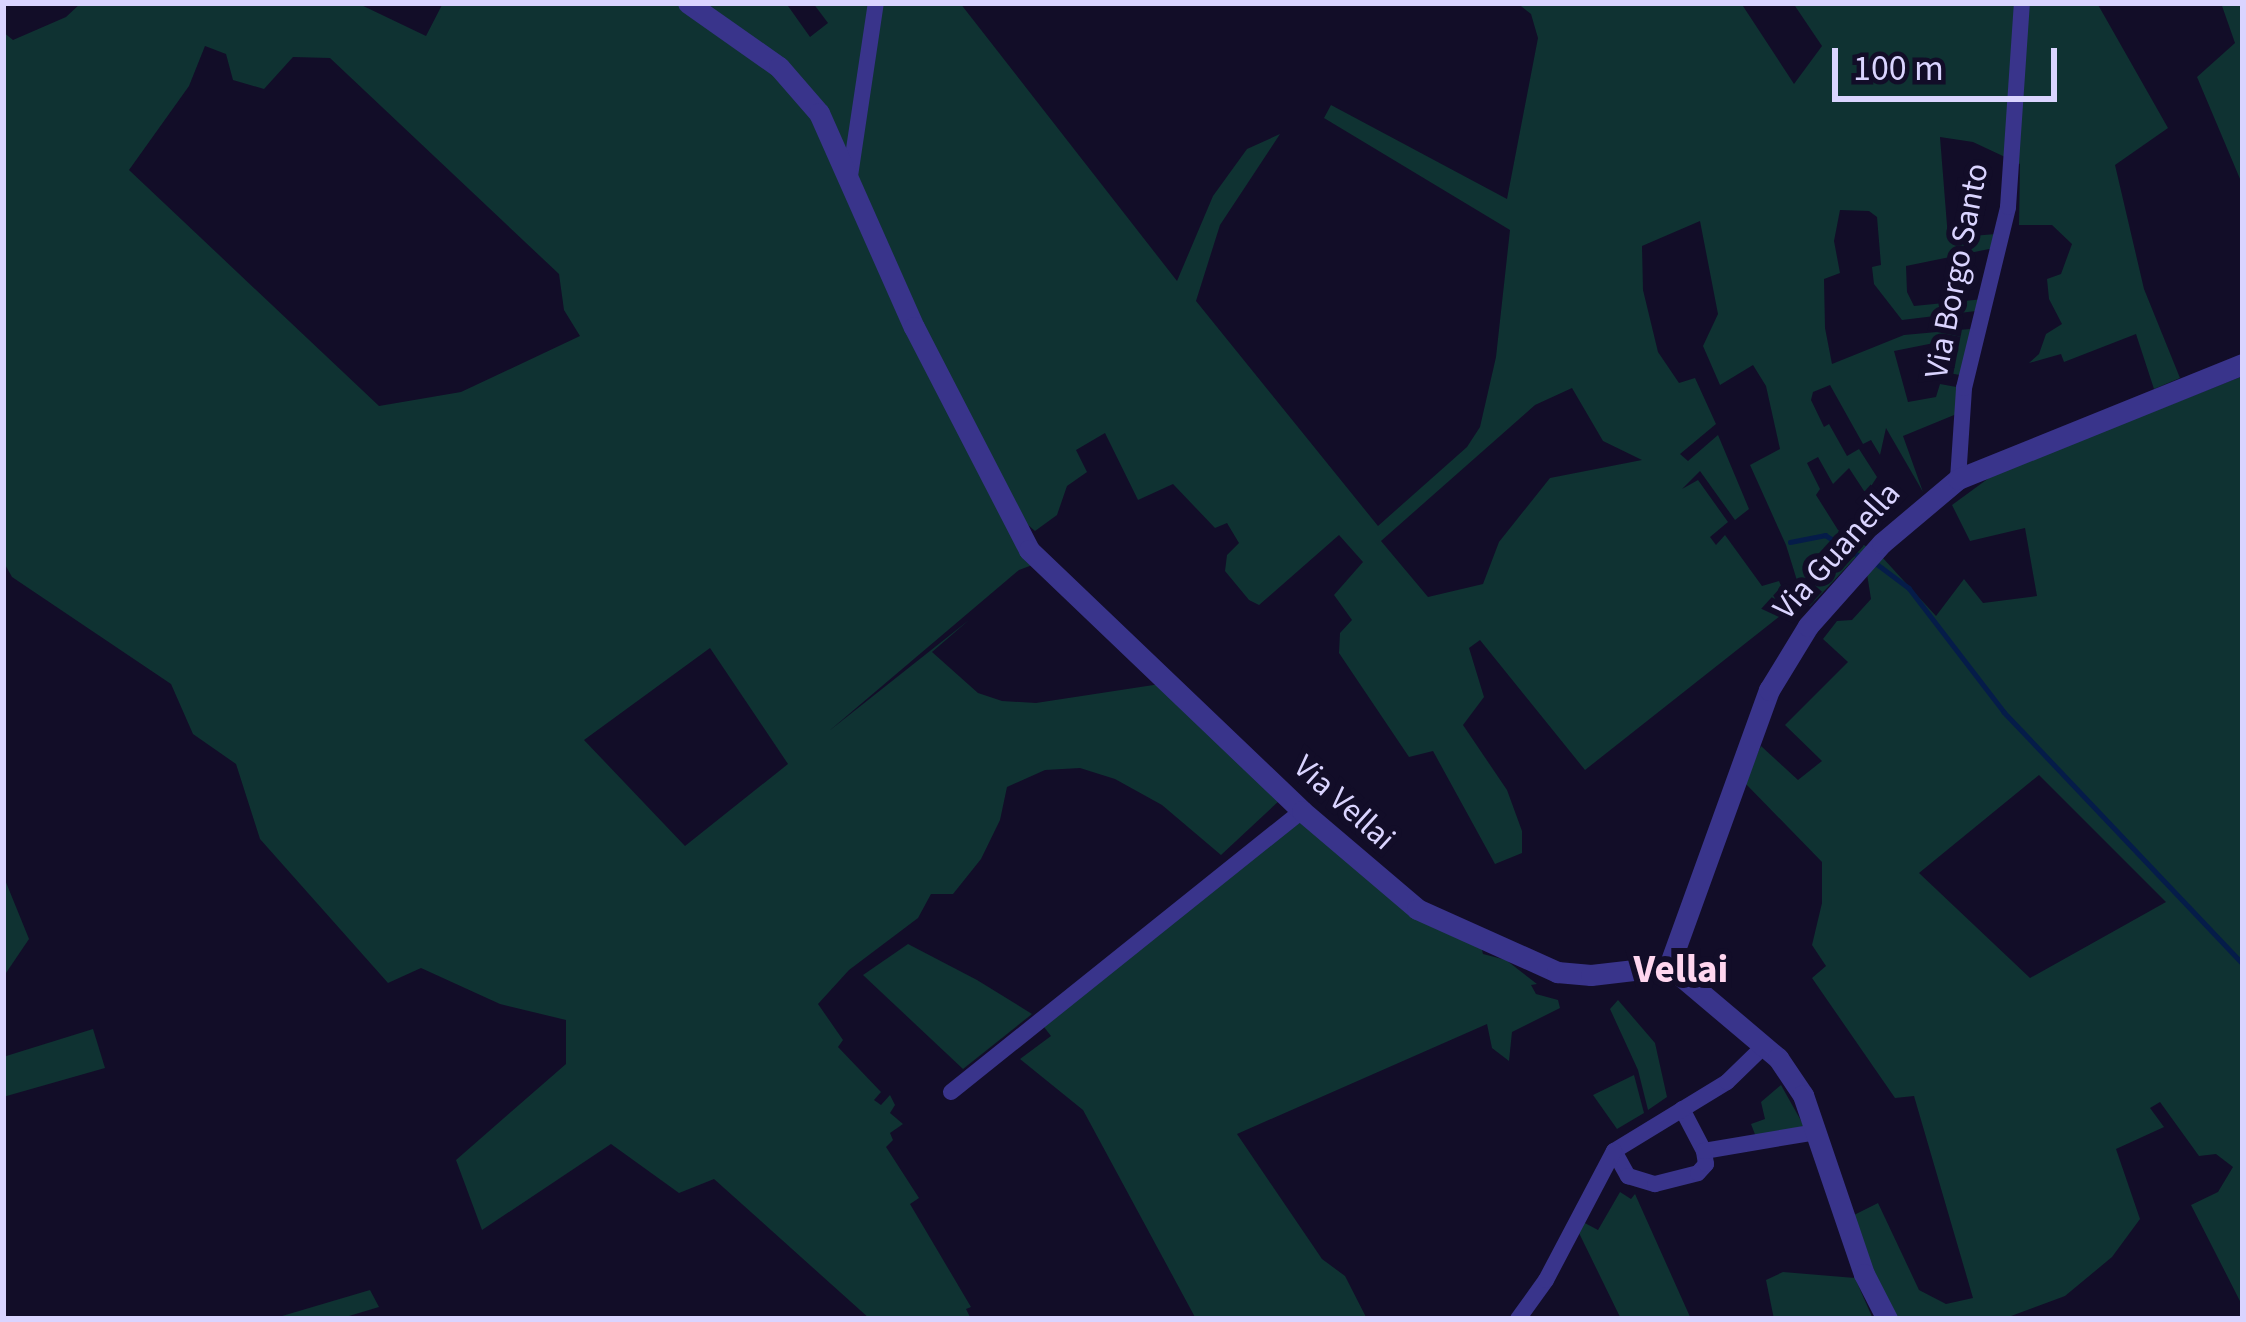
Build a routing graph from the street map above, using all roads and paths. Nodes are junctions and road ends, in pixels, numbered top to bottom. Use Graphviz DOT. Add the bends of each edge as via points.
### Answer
graph roads {
  1 [pos="688,3"];
  2 [pos="876,3"];
  3 [pos="2022,3"];
  4 [pos="850,176"];
  5 [pos="2243,364"];
  6 [pos="1958,478"];
  7 [pos="1302,811"];
  8 [pos="1669,966"];
  9 [pos="1764,1046"];
  10 [pos="951,1092"];
  11 [pos="1682,1109"];
  12 [pos="1816,1132"];
  13 [pos="1614,1151"];
  14 [pos="1704,1151"];
  15 [pos="1518,1319"];
  16 [pos="1887,1319"];
  1 -- 4 [label="street, Via Vellai" via="779,67 818,113"];
  2 -- 4 [label="street"];
  3 -- 6 [label="street, Via Borgo Santo" via="2008,207 1964,388"];
  4 -- 7 [label="street, Via Vellai" via="914,327 1029,550"];
  5 -- 6 [label="street, Via Guanella"];
  6 -- 8 [label="street, Via Guanella" via="1808,626 1768,691"];
  7 -- 8 [label="street, Via Vellai" via="1418,910 1539,965 1591,975"];
  7 -- 10 [label="street"];
  8 -- 9 [label="street"];
  9 -- 11 [label="street"];
  9 -- 12 [label="street" via="1803,1095"];
  11 -- 13 [label="street"];
  11 -- 14 [label="street"];
  12 -- 14 [label="street"];
  12 -- 16 [label="street"];
  13 -- 14 [label="street" via="1628,1176 1655,1184 1698,1173"];
  13 -- 15 [label="street"];
}
